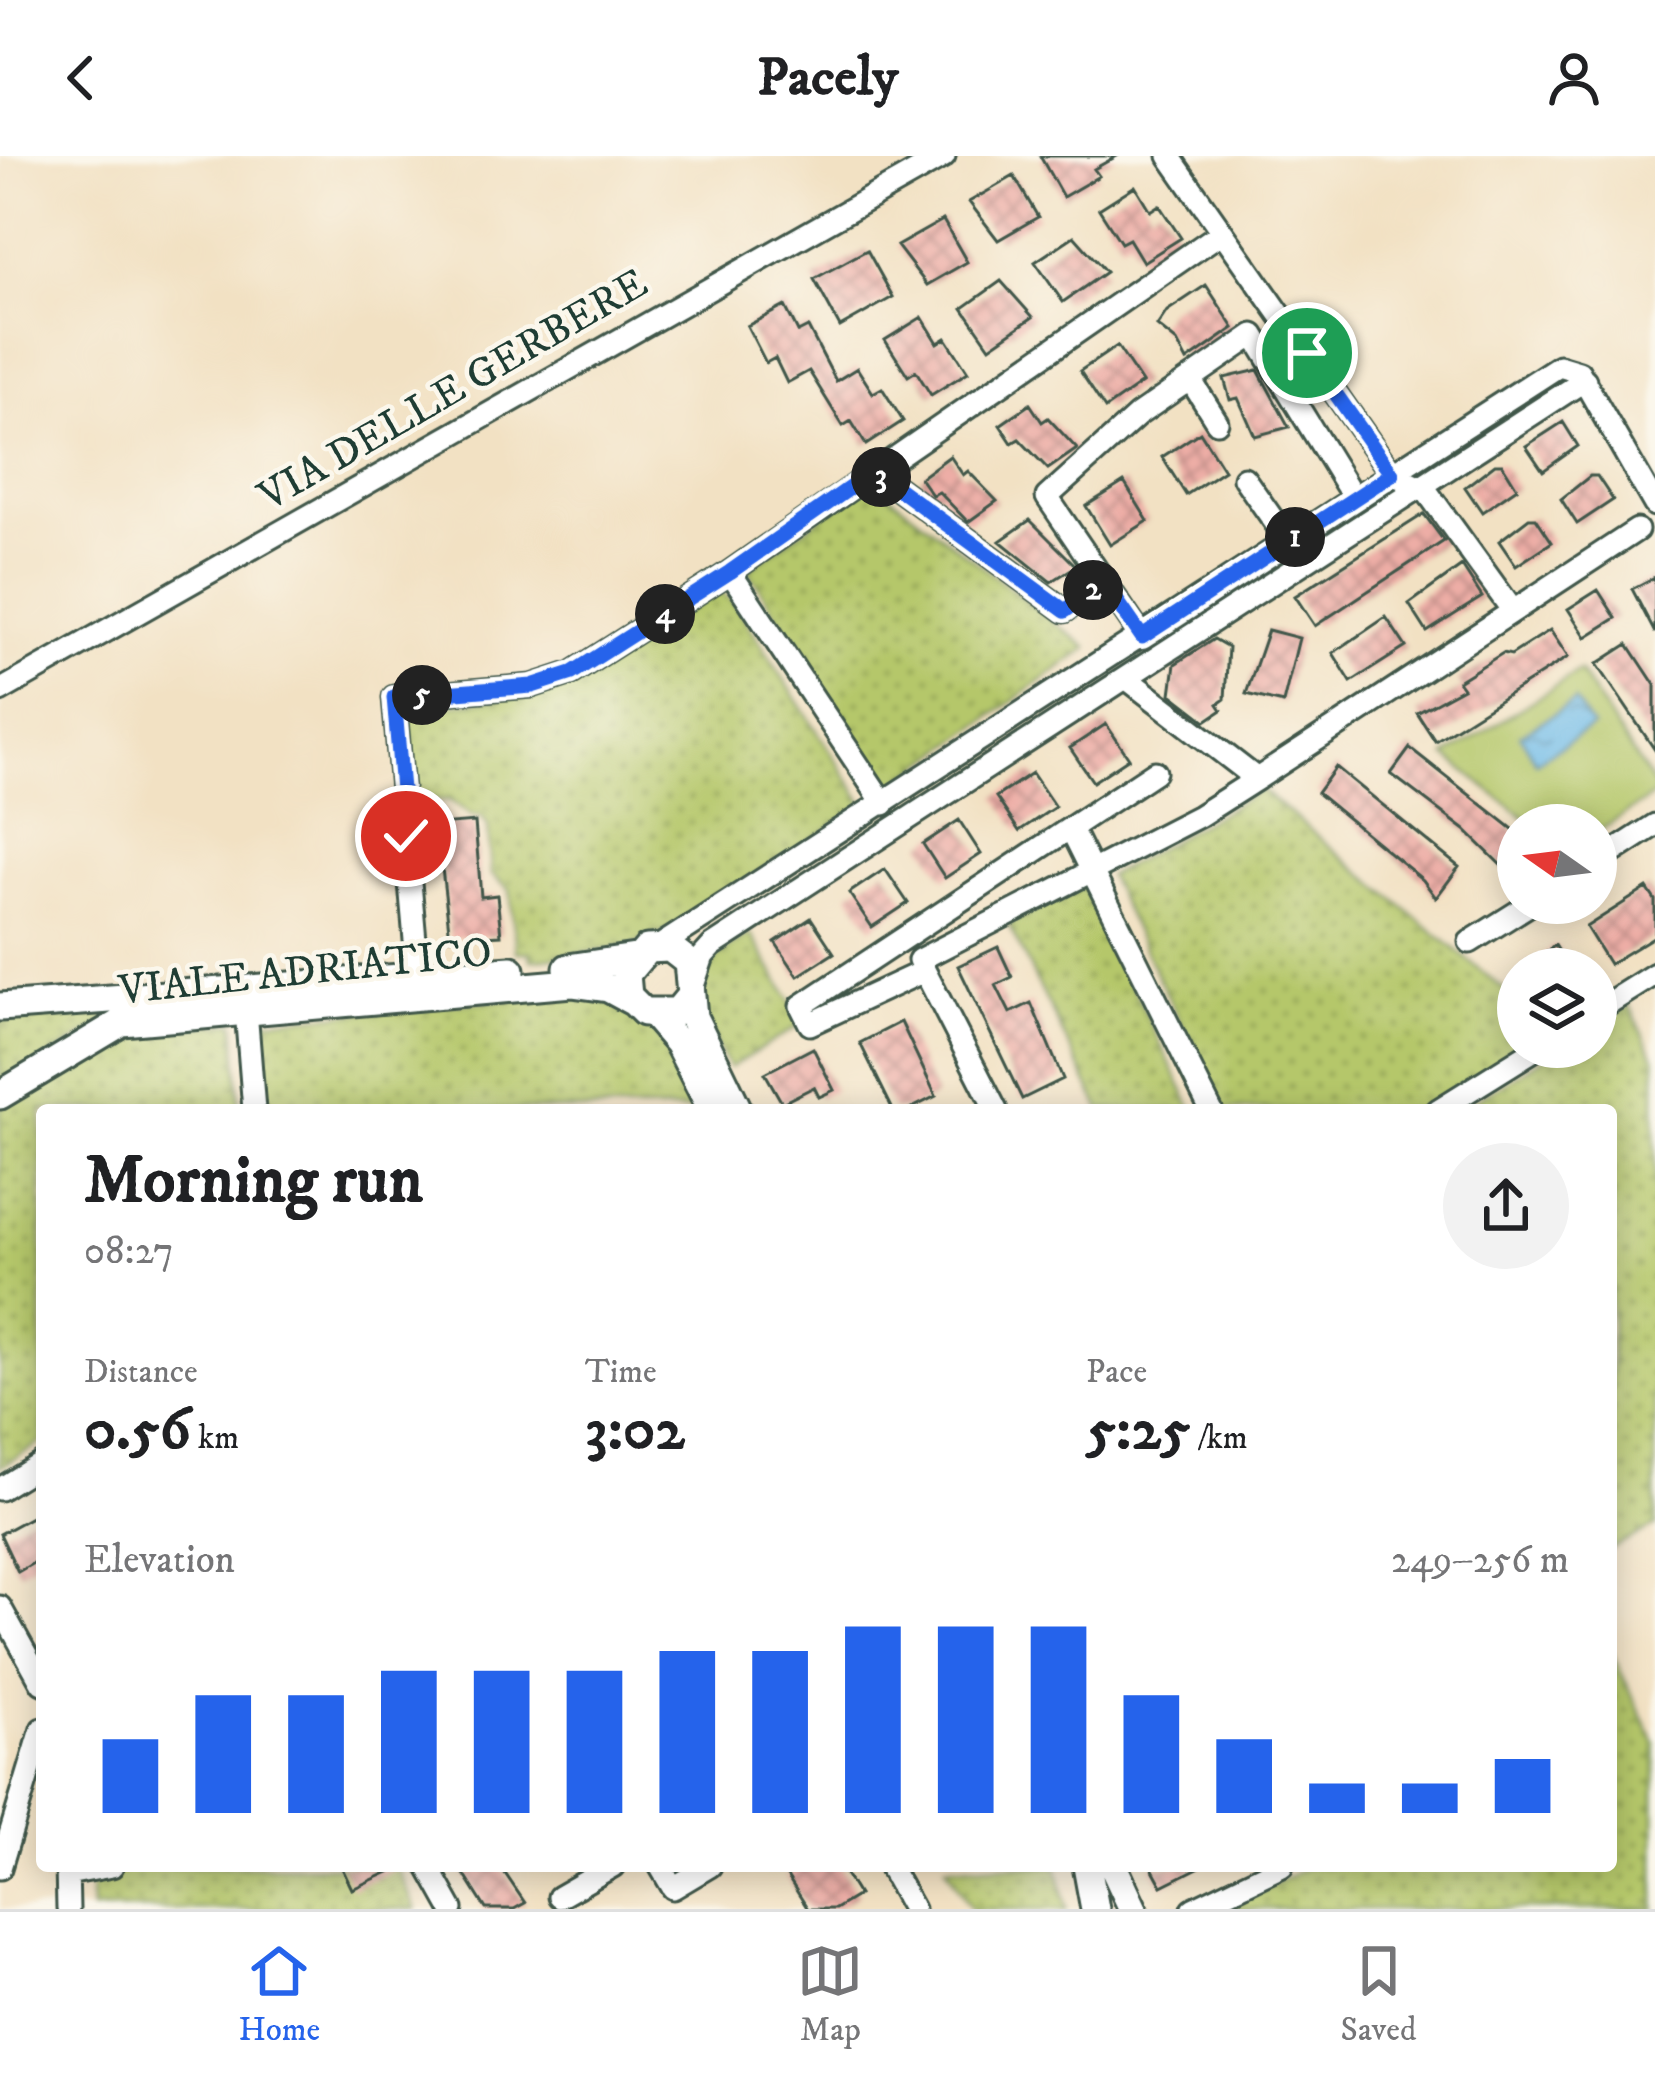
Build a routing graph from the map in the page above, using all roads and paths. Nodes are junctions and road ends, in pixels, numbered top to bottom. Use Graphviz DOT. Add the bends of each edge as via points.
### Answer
graph roads {
  1 [pos="944,156"];
  2 [pos="1169,156"];
  3 [pos="1222,232"];
  4 [pos="1190,379"];
  5 [pos="1585,380"];
  6 [pos="1217,422"];
  7 [pos="874,471"];
  8 [pos="1392,474"];
  9 [pos="1244,478"];
  10 [pos="1425,488"];
  11 [pos="1354,498"];
  12 [pos="1655,506"];
  13 [pos="1637,530"];
  14 [pos="1288,542"];
  15 [pos="730,572"];
  16 [pos="1104,582"];
  17 [pos="1513,611"];
  18 [pos="1142,637"];
  19 [pos="1126,678"];
  20 [pos="0,691"];
  21 [pos="1155,772"];
  22 [pos="1257,779"];
  23 [pos="884,804"];
  24 [pos="1655,825"];
  25 [pos="1071,829"];
  26 [pos="1617,849"];
  27 [pos="1092,870"];
  28 [pos="1499,924"];
  29 [pos="907,939"];
  30 [pos="1470,942"];
  31 [pos="646,952"];
  32 [pos="868,963"];
  33 [pos="922,966"];
  34 [pos="1655,974"];
  35 [pos="418,975"];
  36 [pos="693,989"];
  37 [pos="884,990"];
  38 [pos="1617,998"];
  39 [pos="0,1007"];
  40 [pos="643,1009"];
  41 [pos="246,1010"];
  42 [pos="1505,1068"];
  43 [pos="0,1095"];
  44 [pos="254,1104"];
  45 [pos="709,1104"];
  46 [pos="735,1104"];
  47 [pos="994,1104"];
  48 [pos="1207,1104"];
  49 [pos="1448,1104"];
  50 [pos="36,1467"];
  51 [pos="0,1489"];
  52 [pos="0,1607"];
  53 [pos="36,1672"];
  54 [pos="36,1750"];
  55 [pos="0,1868"];
  56 [pos="67,1872"];
  57 [pos="431,1872"];
  58 [pos="603,1872"];
  59 [pos="664,1872"];
  60 [pos="700,1872"];
  61 [pos="892,1872"];
  62 [pos="1088,1872"];
  63 [pos="1116,1872"];
  64 [pos="1270,1872"];
  65 [pos="559,1897"];
  66 [pos="68,1909"];
  67 [pos="452,1909"];
  68 [pos="914,1909"];
  69 [pos="1096,1909"];
  70 [pos="1133,1909"];
  71 [pos="1193,1909"];
  1 -- 20 [label="street, VIA DELLE GERBERE"];
  2 -- 3 [label="street"];
  3 -- 7 [label="street"];
  3 -- 8 [label="street"];
  4 -- 6 [label="street"];
  4 -- 11 [label="street" via="1254,334"];
  4 -- 16 [label="street" via="1047,496"];
  5 -- 8 [label="street" via="1576,368 1559,366"];
  5 -- 10 [label="street"];
  5 -- 12 [label="street"];
  7 -- 15 [label="street"];
  7 -- 16 [label="street" via="1065,611"];
  8 -- 10 [label="street"];
  8 -- 11 [label="street"];
  9 -- 14 [label="street"];
  10 -- 17 [label="street"];
  10 -- 19 [label="street"];
  11 -- 14 [label="street"];
  13 -- 17 [label="street"];
  14 -- 18 [label="street"];
  15 -- 23 [label="street"];
  15 -- 35 [label="street" via="553,681 394,697"];
  16 -- 18 [label="street"];
  17 -- 22 [label="street"];
  18 -- 23 [label="street"];
  19 -- 22 [label="street"];
  19 -- 36 [label="street" via="712,946"];
  21 -- 25 [label="street"];
  22 -- 27 [label="street"];
  23 -- 31 [label="street"];
  24 -- 26 [label="street"];
  25 -- 27 [label="street"];
  25 -- 29 [label="street"];
  27 -- 33 [label="street"];
  27 -- 48 [label="street"];
  28 -- 30 [label="street"];
  29 -- 32 [label="street"];
  29 -- 33 [label="street"];
  31 -- 35 [label="street, VIALE ADRIATICO" via="598,967"];
  31 -- 36 [label="street" via="688,962"];
  31 -- 40 [label="street" via="626,974"];
  32 -- 37 [label="street"];
  32 -- 37 [label="street" via="801,1006 810,1024"];
  33 -- 37 [label="street"];
  33 -- 47 [label="street"];
  34 -- 38 [label="street"];
  35 -- 39 [label="street, VIALE ADRIATICO"];
  36 -- 40 [label="street" via="676,1012"];
  36 -- 46 [label="street" via="695,1024"];
  40 -- 41 [label="street, VIALE ADRIATICO" via="608,988 572,983"];
  40 -- 45 [label="street" via="678,1043"];
  41 -- 43 [label="street, VIALE ADRIATICO" via="122,1022"];
  41 -- 44 [label="street"];
  42 -- 49 [label="street"];
  50 -- 51 [label="street"];
  52 -- 53 [label="street"];
  54 -- 55 [label="street"];
  56 -- 66 [label="street"];
  57 -- 67 [label="street"];
  58 -- 65 [label="street"];
  59 -- 60 [label="street" via="673,1888"];
  61 -- 68 [label="street"];
  62 -- 69 [label="street"];
  63 -- 70 [label="street"];
  64 -- 71 [label="street"];
}
